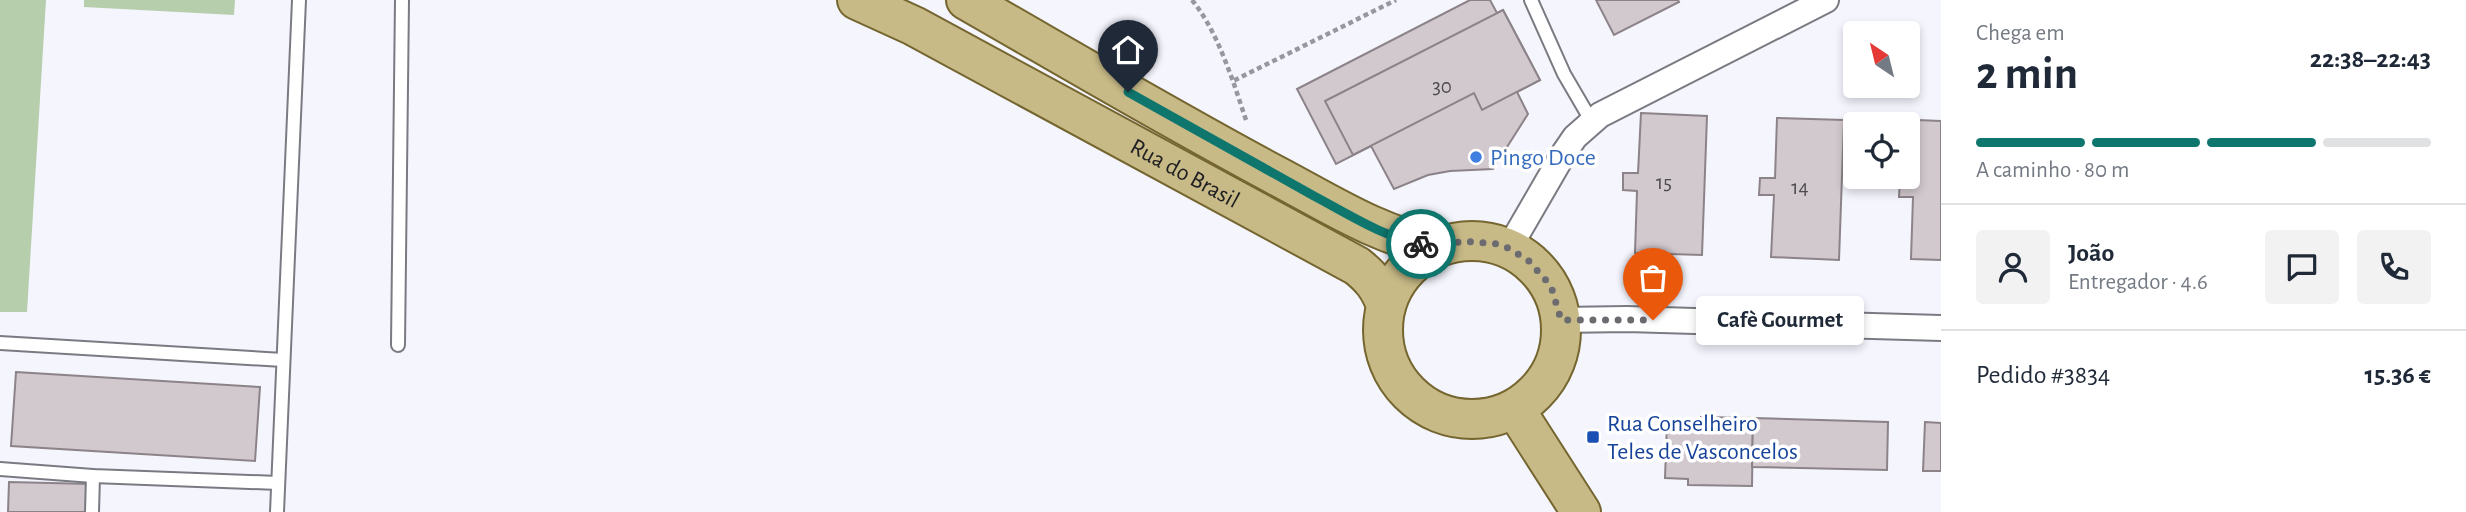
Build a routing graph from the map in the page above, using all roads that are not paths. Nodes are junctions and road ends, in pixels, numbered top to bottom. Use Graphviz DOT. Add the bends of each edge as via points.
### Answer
graph roads {
  1 [pos="299,0"];
  2 [pos="402,0"];
  3 [pos="966,0"];
  4 [pos="1531,0"];
  5 [pos="1826,0"];
  6 [pos="865,2"];
  7 [pos="1592,122"];
  8 [pos="1438,247"];
  9 [pos="1508,248"];
  10 [pos="1386,305"];
  11 [pos="1561,320"];
  12 [pos="1941,328"];
  13 [pos="0,342"];
  14 [pos="398,345"];
  15 [pos="284,360"];
  16 [pos="1515,409"];
  17 [pos="0,469"];
  18 [pos="93,476"];
  19 [pos="278,483"];
  20 [pos="92,512"];
  21 [pos="277,512"];
  22 [pos="1581,512"];
  1 -- 15 [label="lane"];
  2 -- 14 [label="lane"];
  3 -- 8 [label="main road, Rua do Brasil" via="1376,229"];
  4 -- 7 [label="lane" via="1564,74"];
  5 -- 7 [label="street"];
  6 -- 10 [label="main road, Rua do Brasil" via="1357,266 1380,289"];
  7 -- 9 [label="street" via="1563,153"];
  8 -- 9 [label="main road" via="1463,241"];
  8 -- 10 [label="main road" via="1402,274"];
  9 -- 11 [label="main road" via="1528,260 1551,286"];
  10 -- 16 [label="main road" via="1383,340 1393,373 1415,400 1446,416 1481,419"];
  11 -- 12 [label="street"];
  11 -- 16 [label="main road" via="1558,355 1542,386"];
  13 -- 15 [label="lane"];
  15 -- 19 [label="lane"];
  16 -- 22 [label="main road"];
  17 -- 18 [label="lane"];
  18 -- 19 [label="lane"];
  18 -- 20 [label="lane"];
  19 -- 21 [label="lane"];
}
